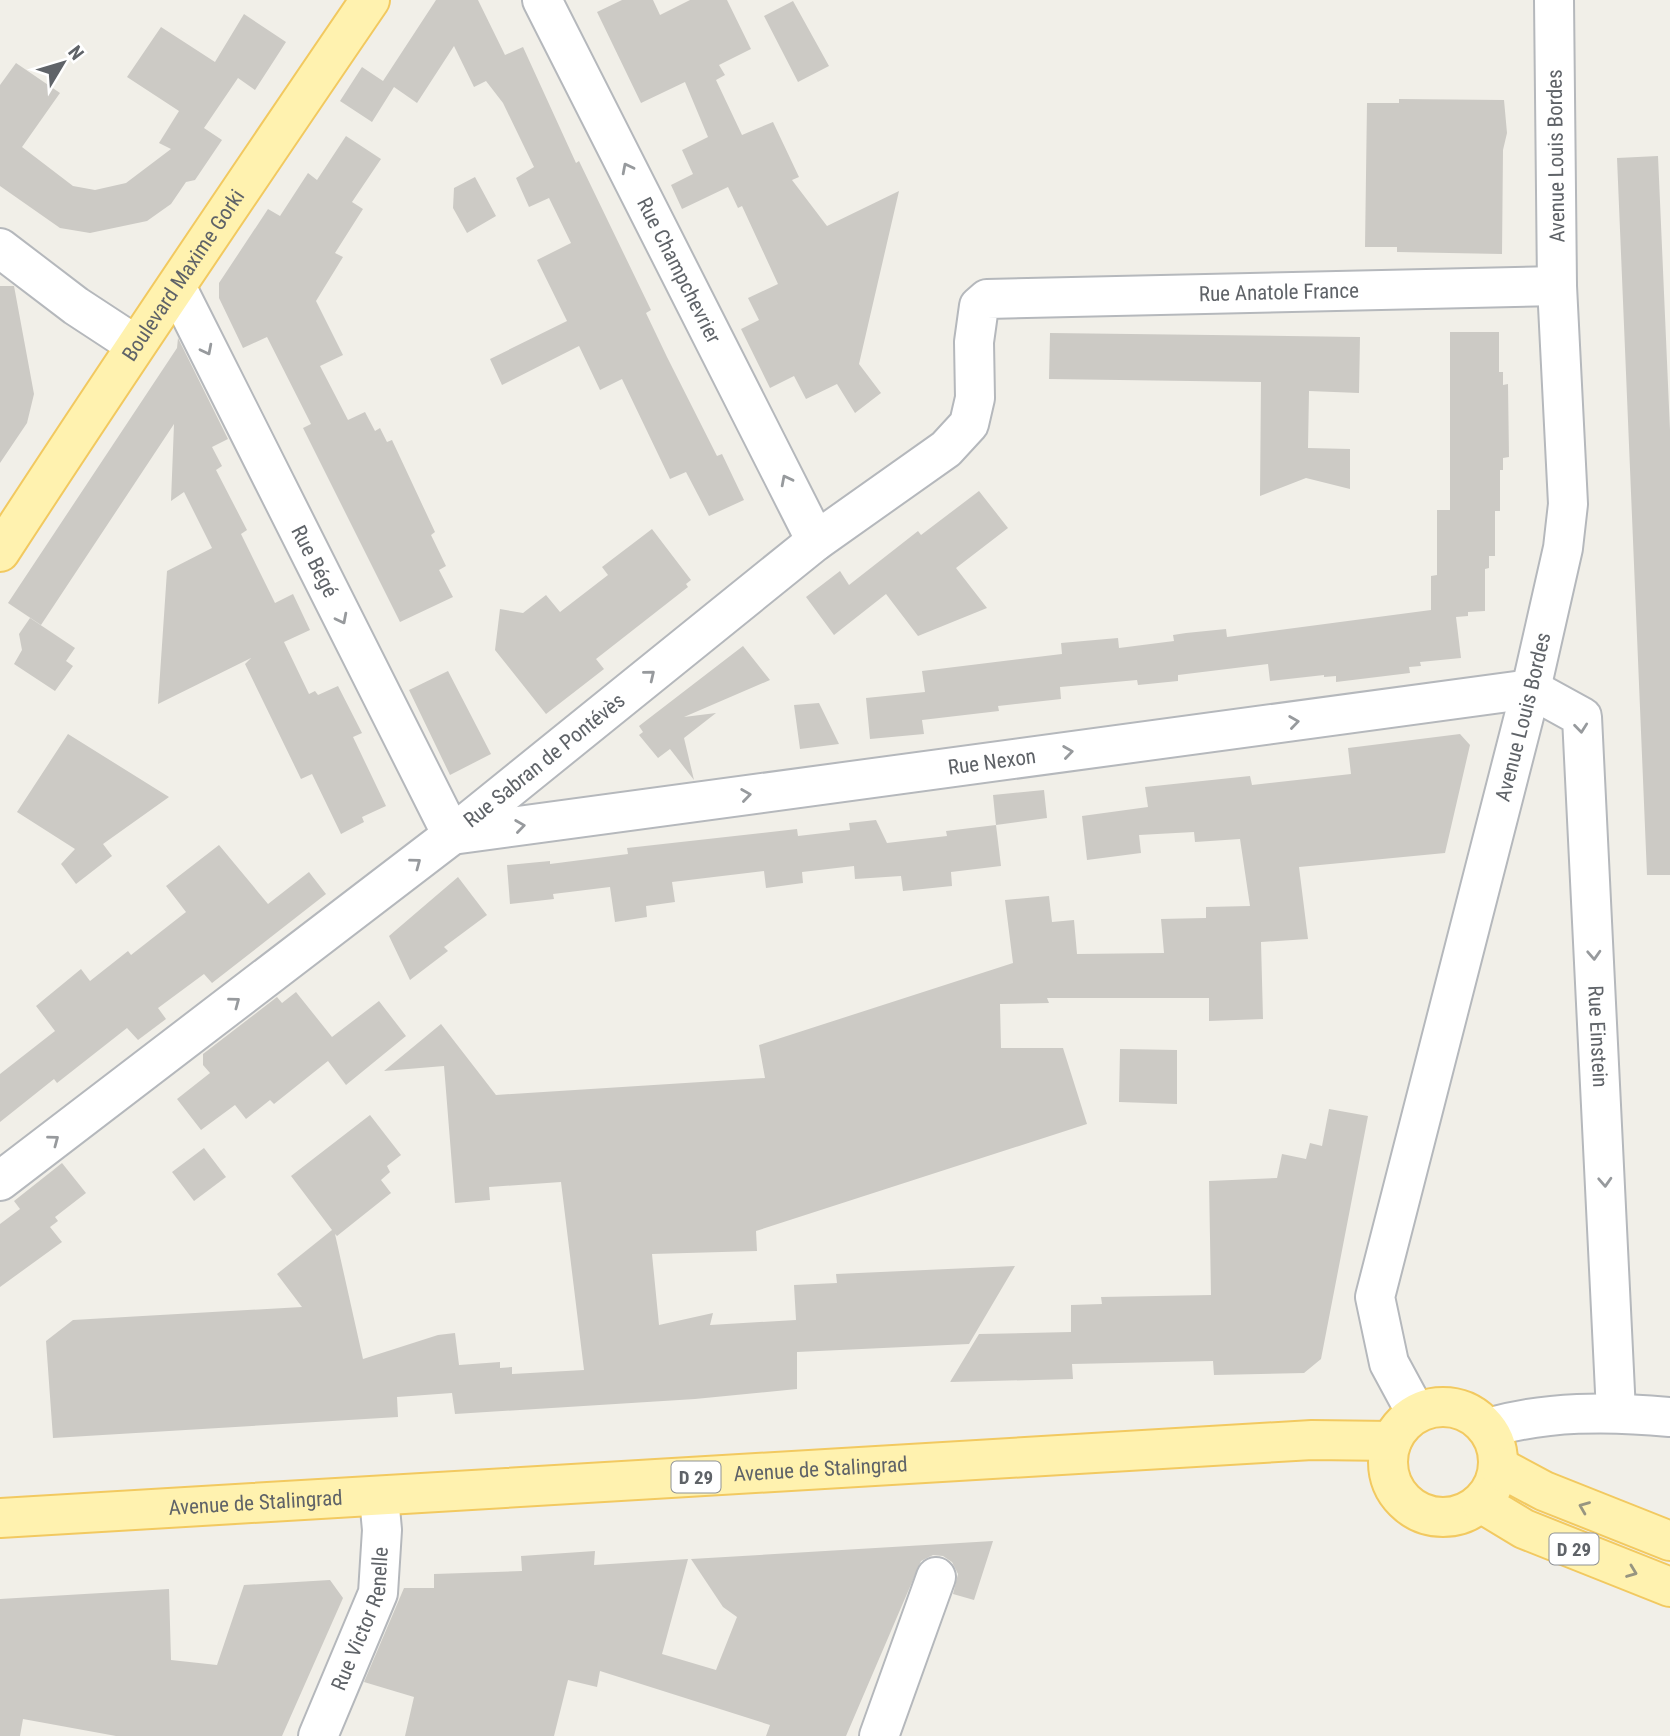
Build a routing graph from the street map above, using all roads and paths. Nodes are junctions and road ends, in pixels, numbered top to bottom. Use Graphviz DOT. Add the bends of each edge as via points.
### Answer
graph roads {
  1 [pos="370,0"];
  2 [pos="542,0"];
  3 [pos="1554,0"];
  4 [pos="0,248"];
  5 [pos="1557,286"];
  6 [pos="177,288"];
  7 [pos="1002,296"];
  8 [pos="135,344"];
  9 [pos="816,541"];
  10 [pos="0,552"];
  11 [pos="1531,690"];
  12 [pos="453,835"];
  13 [pos="0,1181"];
  14 [pos="1616,1412"];
  15 [pos="1670,1417"];
  16 [pos="1404,1427"];
  17 [pos="1487,1428"];
  18 [pos="1499,1467"];
  19 [pos="379,1497"];
  20 [pos="1481,1503"];
  21 [pos="0,1518"];
  22 [pos="1670,1541"];
  23 [pos="936,1577"];
  24 [pos="1670,1587"];
  25 [pos="318,1736"];
  26 [pos="878,1736"];
  1 -- 6 [label="main road, Boulevard Maxime Gorki"];
  9 -- 2 [label="street, Rue Champchevrier, one-way"];
  3 -- 5 [label="street, Avenue Louis Bordes"];
  4 -- 8 [label="street"];
  5 -- 7 [label="street, Rue Anatole France"];
  5 -- 11 [label="street, Avenue Louis Bordes" via="1568,504 1563,548"];
  6 -- 8 [label="main road, Boulevard Maxime Gorki"];
  6 -- 12 [label="street, Rue Bégé, one-way"];
  7 -- 9 [label="street, Rue Sabran de Pontévès" via="979,306 975,398 969,424 946,449"];
  8 -- 10 [label="main road, Boulevard Maxime Gorki"];
  12 -- 9 [label="street, Rue Sabran de Pontévès, one-way"];
  12 -- 11 [label="street, Rue Nexon, one-way"];
  11 -- 14 [label="street, Rue Einstein, one-way" via="1582,717"];
  11 -- 16 [label="street, Avenue Louis Bordes" via="1375,1297"];
  13 -- 12 [label="street, Rue Sabran de Pontévès, one-way"];
  14 -- 15 [label="street"];
  14 -- 17 [label="street" via="1525,1417"];
  16 -- 17 [label="main road" via="1431,1408 1454,1408 1476,1417"];
  16 -- 19 [label="main road, Avenue de Stalingrad / D 29" via="1312,1440"];
  16 -- 20 [label="main road" via="1388,1460 1398,1495 1429,1516 1448,1518"];
  17 -- 18 [label="main road"];
  18 -- 20 [label="main road"];
  22 -- 18 [label="main road, one-way" via="1544,1491"];
  19 -- 21 [label="main road, Avenue de Stalingrad / D 29"];
  19 -- 25 [label="street, Rue Victor Renelle" via="378,1593"];
  20 -- 24 [label="main road, D 29, one-way" via="1524,1529"];
  23 -- 26 [label="street"];
}
